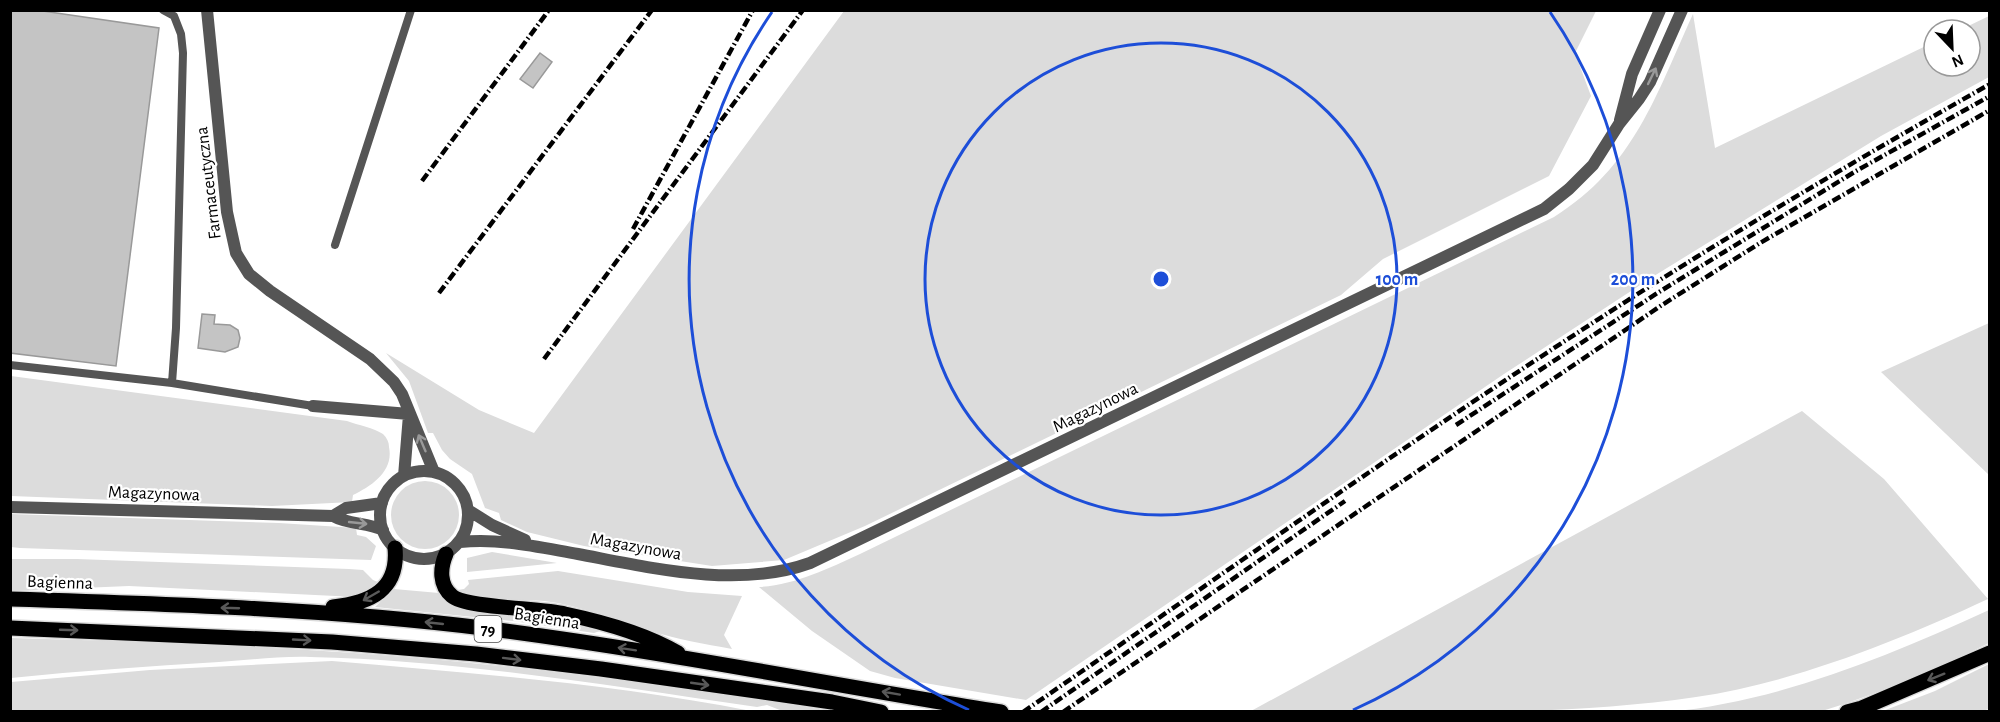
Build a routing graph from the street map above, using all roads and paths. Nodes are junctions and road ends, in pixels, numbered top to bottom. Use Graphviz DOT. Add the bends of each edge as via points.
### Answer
graph roads {
  1 [pos="163,10"];
  2 [pos="207,10"];
  3 [pos="411,10"];
  4 [pos="1660,10"];
  5 [pos="1682,10"];
  6 [pos="1619,124"];
  7 [pos="335,245"];
  8 [pos="10,365"];
  9 [pos="172,383"];
  10 [pos="313,406"];
  11 [pos="409,414"];
  12 [pos="434,472"];
  13 [pos="404,476"];
  14 [pos="382,503"];
  15 [pos="10,507"];
  16 [pos="468,510"];
  17 [pos="333,516"];
  18 [pos="383,530"];
  19 [pos="460,542"];
  20 [pos="534,544"];
  21 [pos="395,548"];
  22 [pos="446,554"];
  23 [pos="10,599"];
  24 [pos="288,610"];
  25 [pos="10,628"];
  26 [pos="1989,653"];
  27 [pos="685,658"];
  28 [pos="881,711"];
  29 [pos="1001,711"];
  30 [pos="1847,711"];
  1 -- 9 [label="lane" via="174,15 183,53"];
  2 -- 11 [label="street, Farmaceutyczna" via="226,212 240,261 256,281 386,373 402,394"];
  3 -- 7 [label="lane"];
  4 -- 6 [label="street, Magazynowa" via="1625,93"];
  6 -- 5 [label="street, Magazynowa, one-way" via="1650,82"];
  6 -- 20 [label="street, Magazynowa" via="1593,165 1544,209 810,563 774,574 712,575"];
  8 -- 9 [label="lane"];
  9 -- 10 [label="lane"];
  10 -- 11 [label="street"];
  12 -- 11 [label="street, Farmaceutyczna, one-way"];
  11 -- 13 [label="street, Farmaceutyczna"];
  12 -- 13 [label="street"];
  12 -- 16 [label="street" via="453,482 466,499"];
  13 -- 14 [label="street" via="390,487"];
  14 -- 17 [label="street, Magazynowa" via="346,508"];
  14 -- 18 [label="street"];
  15 -- 17 [label="street, Magazynowa"];
  16 -- 19 [label="street"];
  16 -- 20 [label="street, Magazynowa"];
  17 -- 18 [label="street, Magazynowa, one-way"];
  18 -- 21 [label="street"];
  19 -- 20 [label="street, Magazynowa" via="501,540"];
  19 -- 22 [label="street"];
  21 -- 22 [label="street" via="414,558"];
  21 -- 24 [label="main road, one-way" via="392,577 386,587 368,599 355,605"];
  22 -- 27 [label="main road" via="443,583 458,600 564,613 647,638"];
  24 -- 23 [label="main road, Bagienna / 79, one-way"];
  27 -- 24 [label="main road, Bagienna / 79, one-way" via="481,628"];
  25 -- 28 [label="main road, 79, one-way" via="332,642 476,654"];
  26 -- 30 [label="main road, one-way"];
  29 -- 27 [label="main road, Bagienna / 79, one-way"];
}
